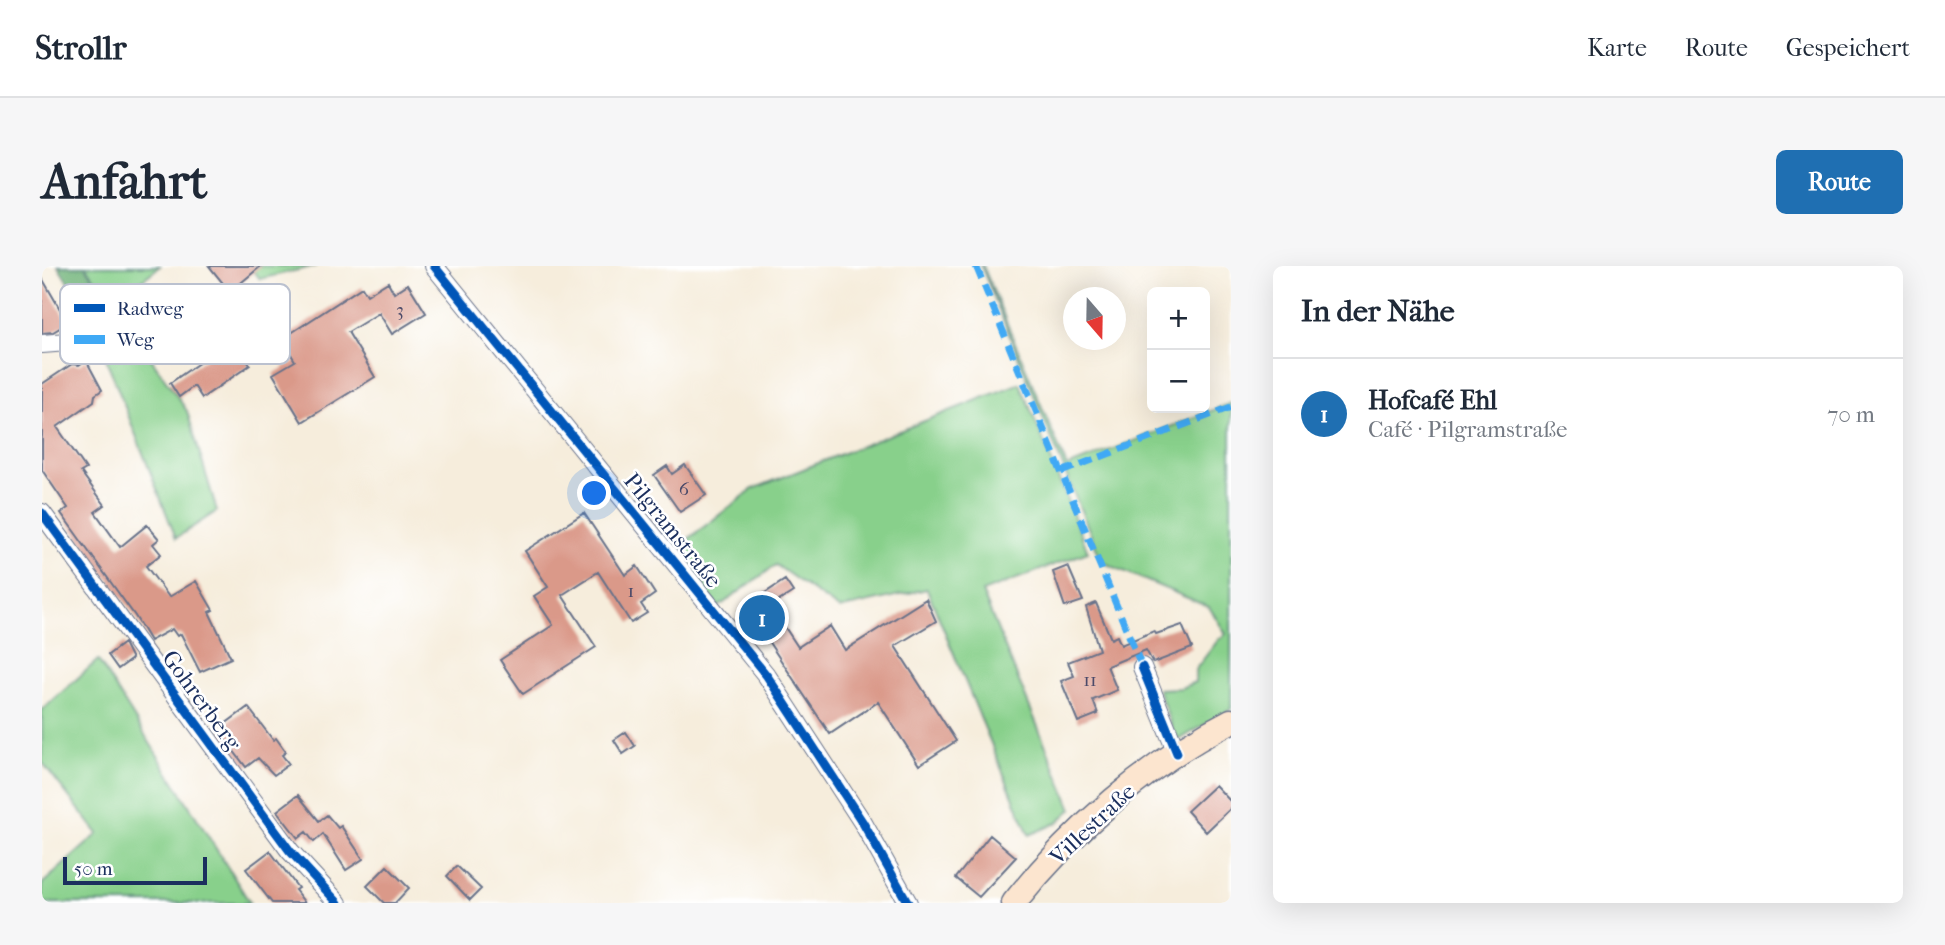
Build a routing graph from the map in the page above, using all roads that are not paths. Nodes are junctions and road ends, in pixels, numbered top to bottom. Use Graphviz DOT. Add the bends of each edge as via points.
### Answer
graph roads {
  1 [pos="434,266"];
  2 [pos="60,343"];
  3 [pos="42,344"];
  4 [pos="42,513"];
  5 [pos="1142,667"];
  6 [pos="1231,721"];
  7 [pos="1177,753"];
  8 [pos="338,903"];
  9 [pos="908,903"];
  10 [pos="1014,903"];
  1 -- 9 [label="street, Pilgramstraße" via="767,676 863,823"];
  2 -- 3 [label="street"];
  4 -- 8 [label="street, Gohrerberg" via="290,851"];
  5 -- 7 [label="street"];
  6 -- 7 [label="main road, Villestraße"];
  7 -- 10 [label="main road, Villestraße" via="1094,818"];
}
